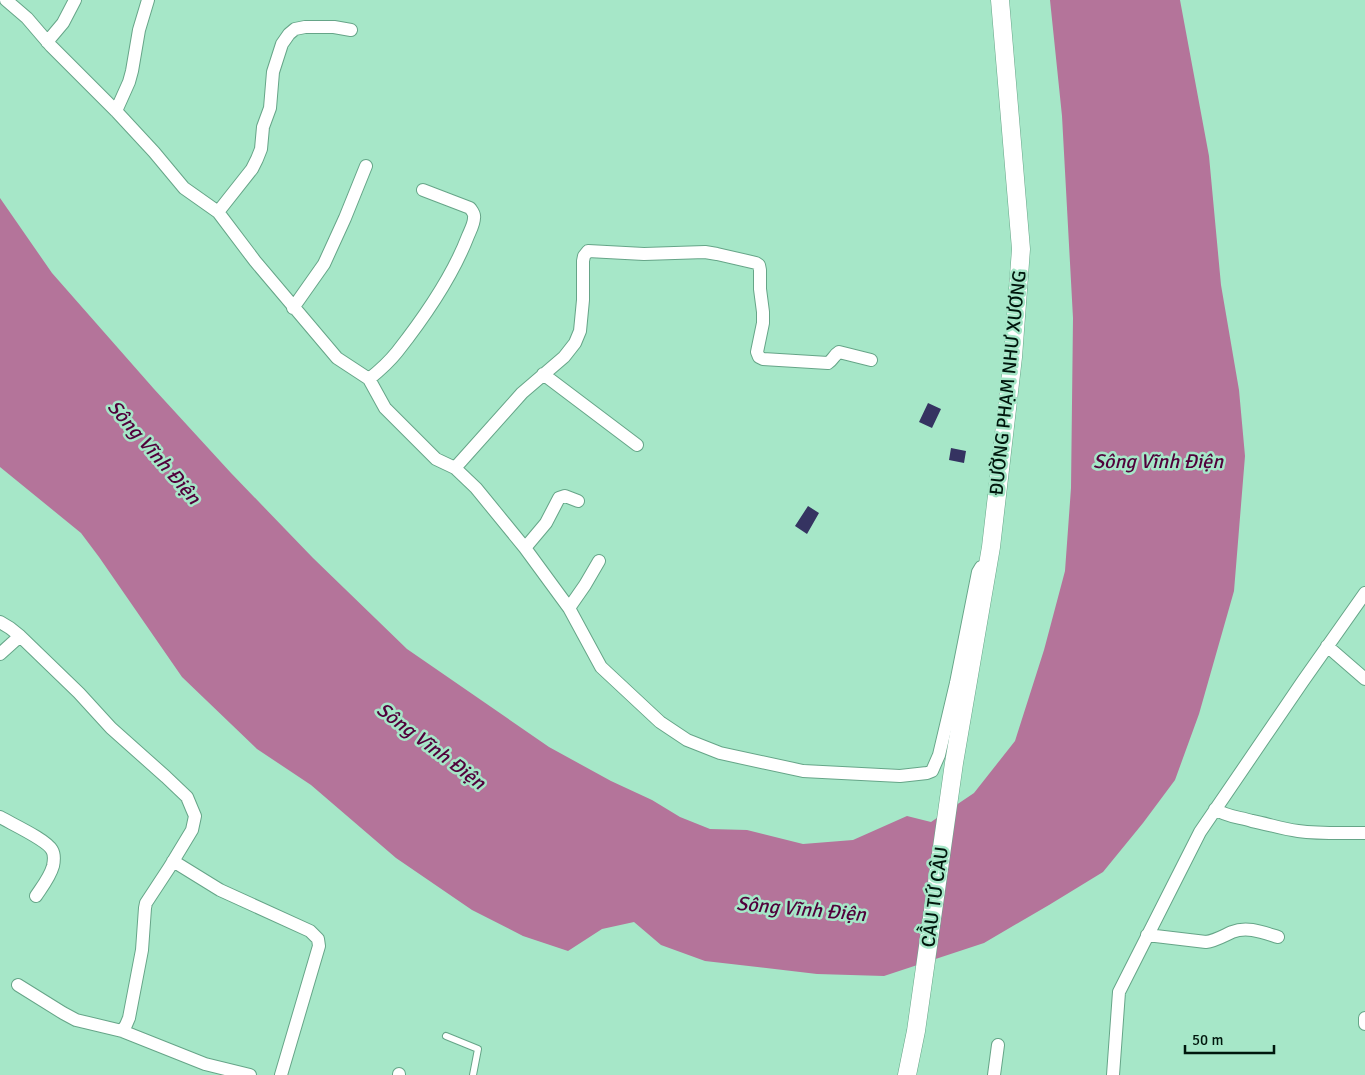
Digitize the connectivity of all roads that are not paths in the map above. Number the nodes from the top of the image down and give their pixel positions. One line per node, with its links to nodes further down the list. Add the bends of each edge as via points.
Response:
1 (6, 0): 6 (street)
2 (75, 0): 6 (street, via 64,23)
3 (148, 0): 7 (street, via 129,82)
4 (1000, 0): 18 (main road, ĐƯỜNG PHẠM NHƯ XƯƠNG, via 1021,249 1013,357)
5 (351, 30): 10 (street, via 305,27 289,34 282,44 273,72 261,149 252,169)
6 (47, 42): 7 (street)
7 (116, 111): 10 (street, via 184,188)
8 (366, 166): 11 (street, via 324,264)
9 (423, 190): 14 (street, via 470,208 474,219 465,244 440,291 395,354)
10 (218, 212): 11 (street)
11 (293, 308): 14 (street, via 337,358)
12 (872, 360): 13 (street, via 839,352 828,363 759,357 763,312 760,270 756,263 705,252 644,254 593,250 586,253 583,261 580,332 564,357)
13 (543, 374): 15 (street); 16 (street, via 522,393)
14 (369, 379): 16 (street, via 385,408 436,458)
15 (637, 445)
16 (456, 468): 19 (street)
17 (578, 501): 19 (street, via 565,496 559,498 546,523)
18 (991, 547): 22 (street, via 978,572 939,755 928,773 900,776 803,771 720,753 687,740 660,722 601,667); 28 (main road, ĐƯỜNG PHẠM NHƯ XƯƠNG)
19 (525, 548): 22 (street)
20 (599, 561): 22 (street)
21 (1365, 593): 25 (street)
22 (569, 608)
23 (0, 622): 24 (street)
24 (20, 636): 26 (street); 32 (street, via 108,725 187,797 195,816 194,822)
25 (1327, 646): 27 (street); 29 (street)
26 (0, 654)
27 (1365, 679)
28 (954, 763): 45 (main road, CẦU TỨ CÂU)
29 (1215, 809): 31 (street, via 1229,816 1300,832); 34 (street)
30 (0, 818): 33 (street, via 46,843 52,850 54,864)
31 (1365, 833)
32 (173, 862): 39 (street, via 144,908 138,973 129,1018); 43 (street, via 220,890 310,931 318,939 319,946)
33 (36, 896)
34 (1147, 935): 35 (street, via 1206,942 1247,929); 47 (street, via 1119,992)
35 (1278, 937)
36 (18, 985): 39 (street, via 76,1020)
37 (1365, 1018): 38 (street)
38 (1365, 1024)
39 (122, 1031): 42 (street, via 205,1064)
40 (446, 1036): 44 (lane, via 478,1049)
41 (998, 1044): 46 (street)
42 (250, 1075)
43 (281, 1075)
44 (473, 1075)
45 (907, 1075)
46 (994, 1075)
47 (1113, 1075)

